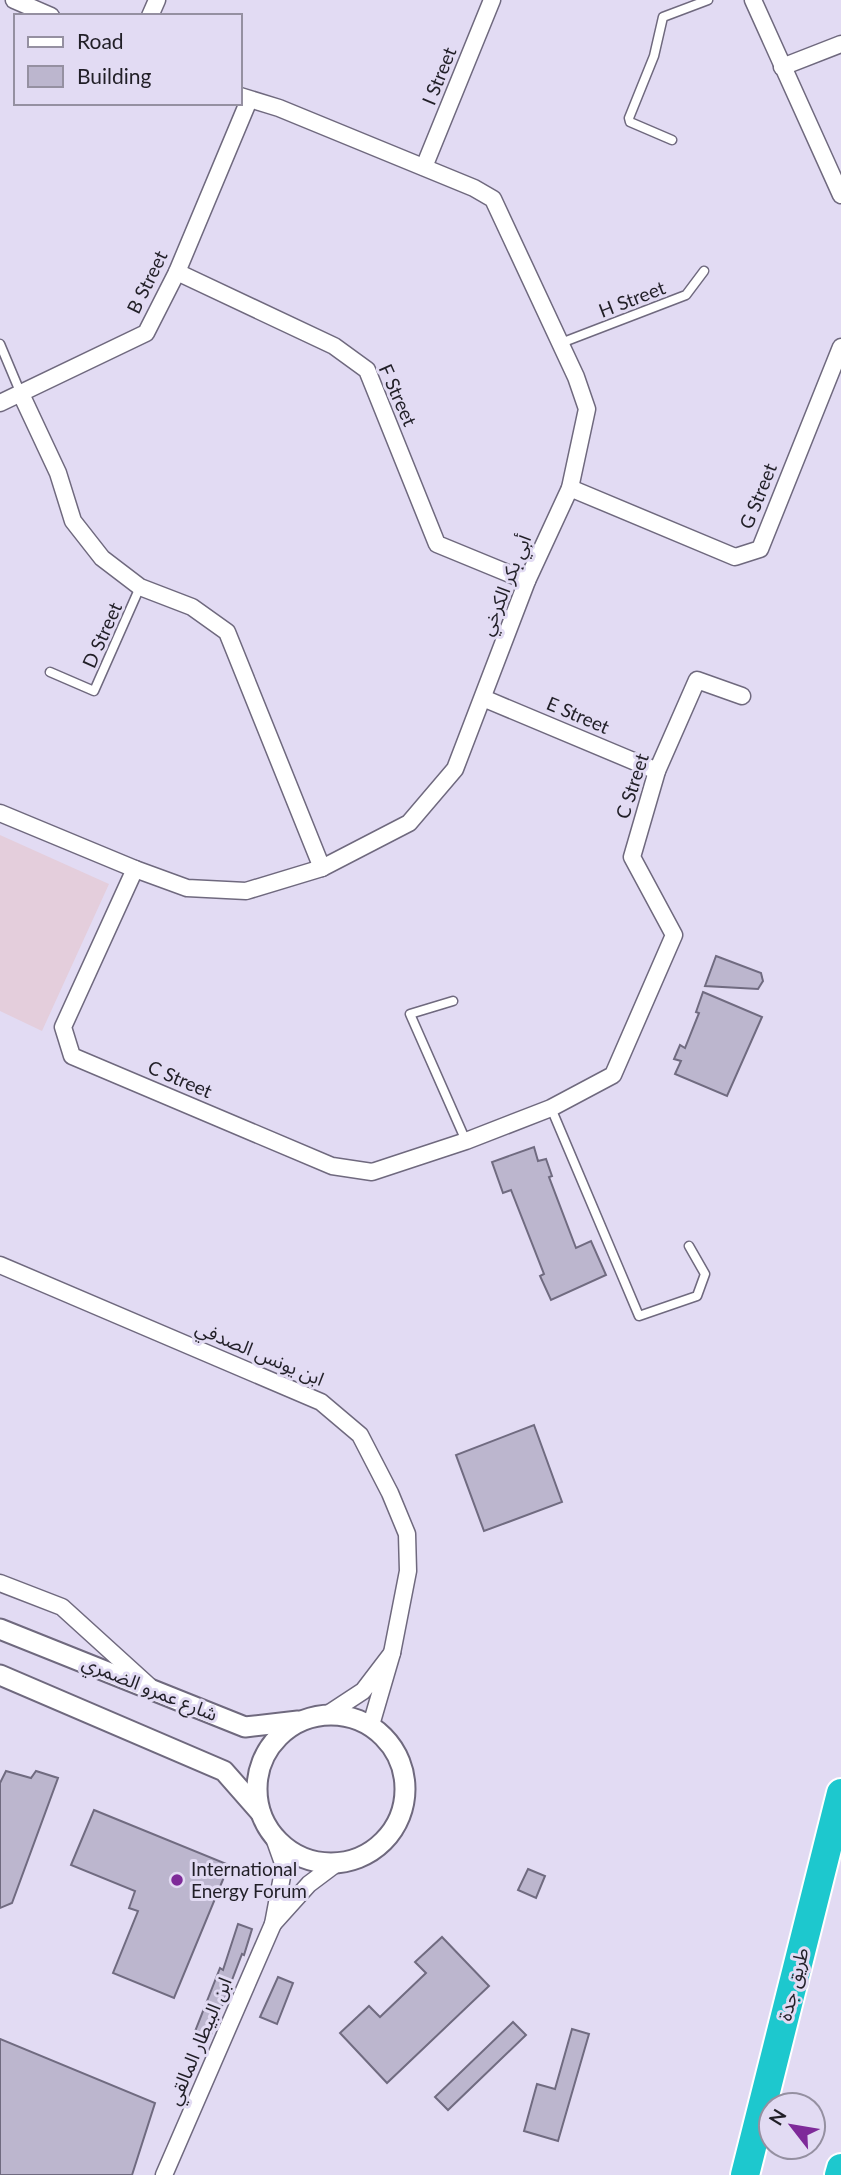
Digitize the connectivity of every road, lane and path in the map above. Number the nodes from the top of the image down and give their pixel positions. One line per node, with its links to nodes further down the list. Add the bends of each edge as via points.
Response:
1 (14, 0): 5 (street)
2 (492, 0): 11 (street, I Street)
3 (708, 0): 10 (lane, via 663,17 654,56 628,118)
4 (753, 0): 7 (street)
5 (46, 14)
6 (841, 44): 7 (street)
7 (782, 67): 12 (street)
8 (244, 98): 11 (street, أبي بكر الكرخي)
9 (241, 105): 14 (street, B Street)
10 (673, 140)
11 (424, 167): 15 (street, أبي بكر الكرخي, via 493,199)
12 (841, 195)
13 (704, 271): 15 (lane, H Street, via 686,295)
14 (177, 272): 18 (street, B Street, via 146,333); 21 (street, F Street, via 334,346 367,370 437,544)
15 (561, 343): 20 (street, أبي بكر الكرخي, via 587,409)
16 (0, 344): 18 (lane)
17 (841, 347): 20 (street, G Street, via 760,549 735,557)
18 (21, 394): 19 (street, B Street); 22 (street, via 58,473 73,520 102,558)
19 (0, 403)
20 (570, 488): 21 (street, أبي بكر الكرخي)
21 (527, 581): 25 (street, أبي بكر الكرخي)
22 (141, 587): 23 (lane, D Street, via 94,691); 28 (street, via 192,607 227,632)
23 (50, 672)
24 (742, 696): 26 (street, C Street, via 697,680)
25 (483, 698): 26 (street, E Street); 28 (street, أبي بكر الكرخي, via 456,769 409,822)
26 (657, 771): 31 (street, C Street, via 632,857 674,935 613,1075)
27 (0, 813): 29 (street, أبي بكر الكرخي)
28 (322, 868): 29 (street, أبي بكر الكرخي, via 246,891 187,888)
29 (135, 869): 32 (street, C Street, via 62,1027 72,1056 332,1166 372,1172)
30 (453, 1001): 32 (lane, via 410,1014)
31 (551, 1108): 32 (street, C Street); 33 (lane, via 639,1316 697,1296 705,1274)
32 (466, 1141)
33 (689, 1246)
34 (0, 1265): 37 (street, ابن يونس الصدفي, via 321,1402 360,1435 407,1534 408,1571)
35 (0, 1583): 39 (street, via 62,1607)
36 (0, 1629): 39 (street, شارع عمرو الضمري)
37 (392, 1653): 40 (street, via 363,1690); 42 (street, ابن يونس الصدفي)
38 (0, 1675): 44 (street, via 224,1771)
39 (151, 1688): 41 (street, شارع عمرو الضمري, via 245,1727)
40 (328, 1714): 41 (street); 42 (street)
41 (303, 1720): 44 (street, via 284,1731 269,1748 260,1768)
42 (370, 1725): 46 (street, via 400,1760 404,1806 395,1828 380,1845)
43 (841, 1793): 50 (highway, طريق جدة)
44 (260, 1812): 45 (street)
45 (273, 1835): 46 (street, via 291,1851 313,1861); 47 (street, via 284,1866)
46 (337, 1863): 47 (street, via 309,1884)
47 (273, 1924): 49 (street, ابن البيطار المالقي)
48 (841, 2168): 51 (highway)
49 (164, 2175)
50 (745, 2175)
51 (839, 2175)

